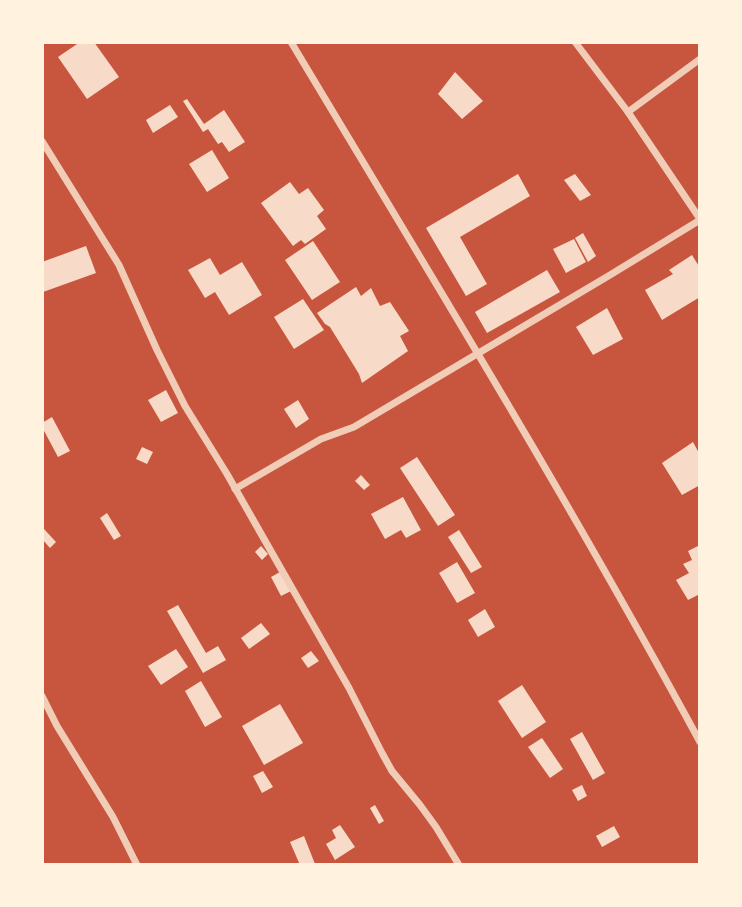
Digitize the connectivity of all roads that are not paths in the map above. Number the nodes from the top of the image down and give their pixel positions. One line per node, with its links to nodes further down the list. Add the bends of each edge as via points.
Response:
1 (291, 42): 7 (street)
2 (575, 42): 4 (street)
3 (700, 59): 4 (street)
4 (628, 112): 6 (street)
5 (42, 141): 8 (street, via 119,265 185,406)
6 (700, 219): 7 (street)
7 (477, 353): 8 (street, via 354,427 321,439); 10 (street)
8 (235, 489): 12 (street, via 392,771)
9 (42, 696): 11 (street)
10 (700, 742)
11 (137, 865)
12 (459, 865)

